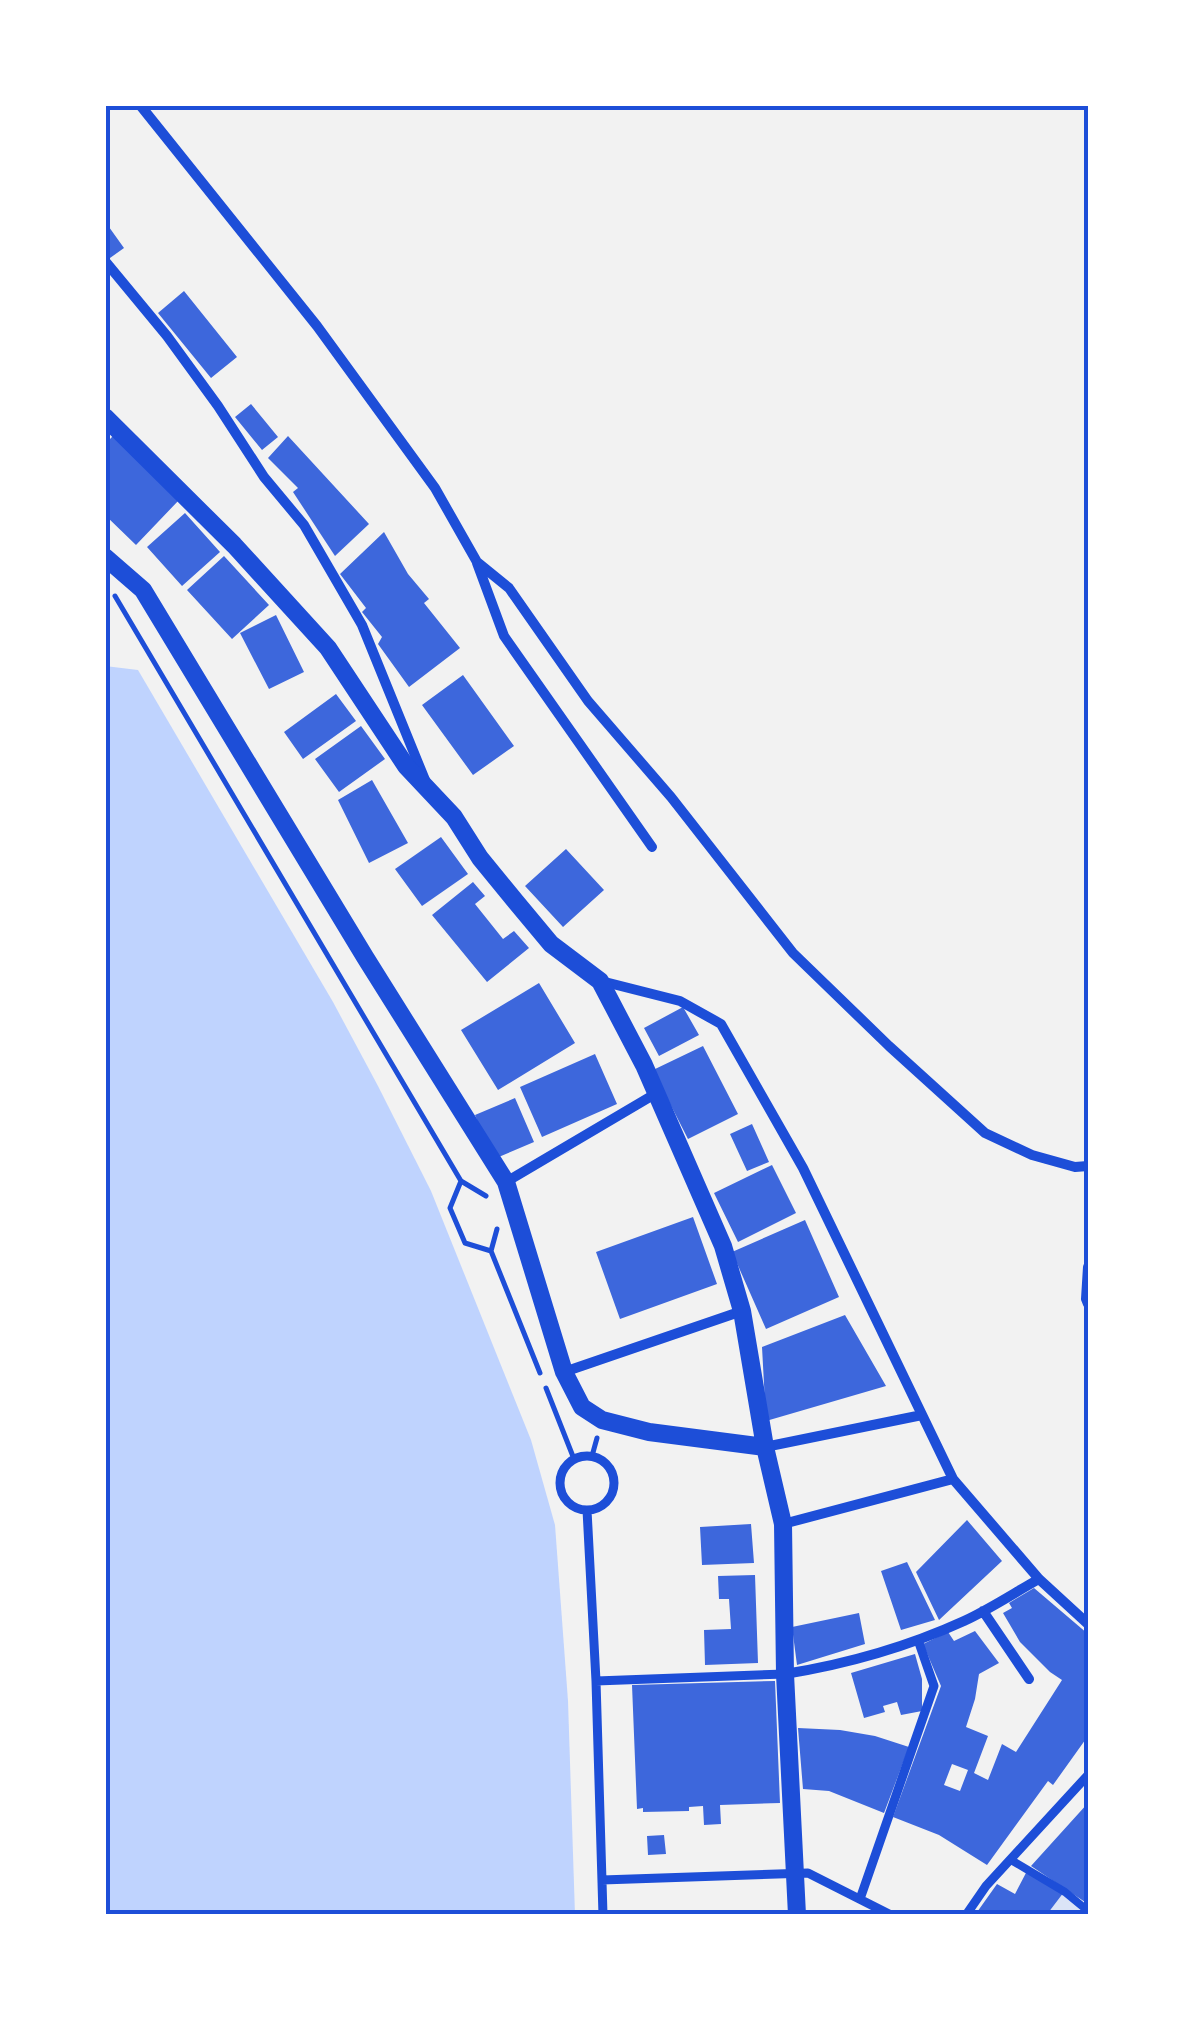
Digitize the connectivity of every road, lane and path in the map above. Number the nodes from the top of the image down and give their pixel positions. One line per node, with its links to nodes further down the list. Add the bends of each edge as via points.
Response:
1 (140, 105): 5 (street, via 328,341 436,488)
2 (105, 261): 7 (street, via 304,525 362,625)
3 (105, 417): 7 (street, via 328,648 406,766)
4 (105, 557): 13 (street, via 143,590)
5 (477, 562): 8 (street, via 504,636); 11 (street, via 509,588 588,701 792,952 985,1132 1032,1155)
6 (105, 585): 12 (path)
7 (428, 788): 9 (street, via 551,944)
8 (652, 846)
9 (600, 980): 10 (street); 21 (street, via 680,1001 721,1024 803,1168)
10 (655, 1094): 13 (street); 19 (street, via 723,1246)
11 (1088, 1166)
12 (461, 1181): 14 (path, via 485,1194); 16 (path, via 450,1208 465,1243)
13 (506, 1182): 20 (street)
14 (492, 1208)
15 (499, 1223): 16 (path)
16 (491, 1251): 23 (path)
17 (1088, 1267): 18 (street)
18 (1088, 1304)
19 (742, 1311): 20 (street); 22 (street)
20 (564, 1372): 22 (street, via 582,1407 602,1420)
21 (922, 1415): 22 (street); 24 (street)
22 (765, 1448): 26 (street)
23 (574, 1459): 25 (street, via 562,1473 561,1492 572,1506); 25 (street, via 600,1459 612,1471 612,1496)
24 (953, 1479): 26 (street); 27 (street)
25 (587, 1510): 33 (street)
26 (783, 1524): 31 (street)
27 (1038, 1579): 28 (street); 29 (street)
28 (983, 1611): 30 (street); 32 (street)
29 (1088, 1624)
30 (918, 1640): 31 (street); 38 (street, via 934,1686)
31 (785, 1674): 33 (street); 36 (street)
32 (1030, 1678)
33 (596, 1680): 37 (street)
34 (1088, 1775): 35 (street)
35 (1010, 1860): 39 (lane); 43 (street)
36 (796, 1874): 37 (street); 38 (street); 41 (street)
37 (602, 1880): 40 (street)
38 (860, 1900): 42 (street)
39 (1088, 1911)
40 (603, 1915)
41 (797, 1915)
42 (891, 1915)
43 (966, 1915)

